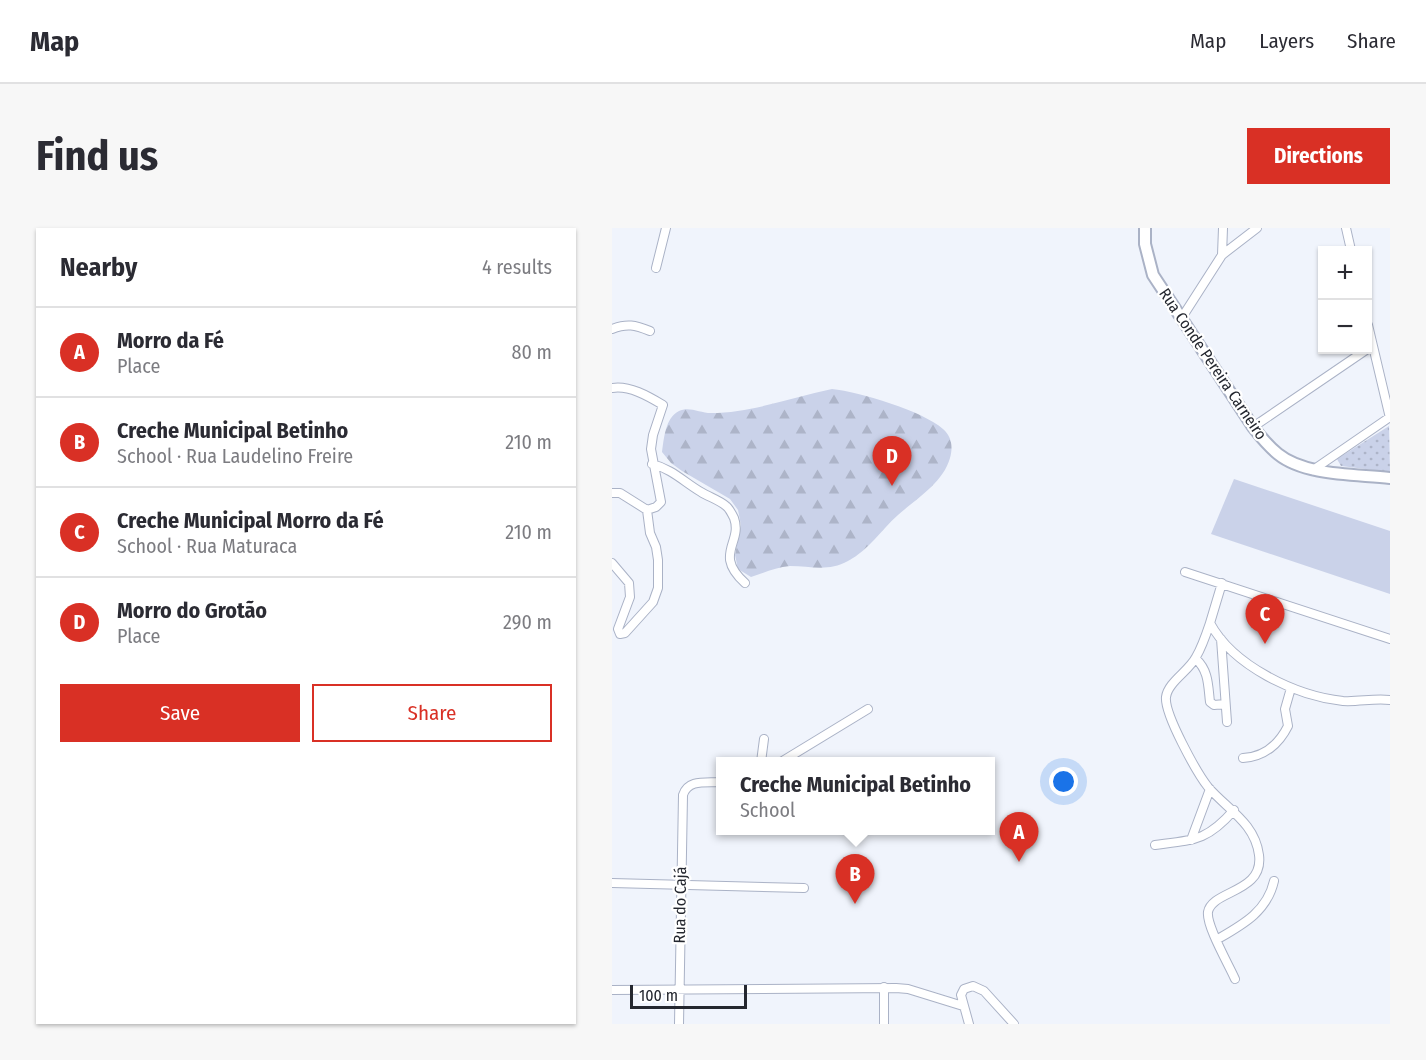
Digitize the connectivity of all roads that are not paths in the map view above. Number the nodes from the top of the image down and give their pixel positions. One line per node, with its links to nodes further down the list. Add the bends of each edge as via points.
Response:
1 (666, 228): 8 (street)
2 (1145, 228): 9 (street, Rua Conde Pereira Carneiro, via 1144,244 1154,275)
3 (1223, 228): 7 (street)
4 (1257, 228): 7 (street)
5 (1346, 228): 6 (street)
6 (1350, 246)
7 (1222, 255): 9 (street)
8 (656, 268)
9 (1181, 320): 16 (street, Rua Conde Pereira Carneiro)
10 (612, 329): 11 (street, via 632,324)
11 (650, 331)
12 (1360, 354): 16 (street)
13 (1371, 354): 15 (street)
14 (612, 388): 17 (street, via 635,391 663,405 653,435)
15 (1390, 418): 18 (street)
16 (1253, 427): 18 (street, Rua Conde Pereira Carneiro, via 1278,454)
17 (652, 464): 21 (street, via 661,501); 24 (street, via 667,468 727,507 734,519 735,533 730,560 734,573)
18 (1313, 470): 19 (street, Rua Conde Pereira Carneiro)
19 (1390, 478)
20 (612, 493): 21 (street, via 620,493)
21 (647, 510): 22 (street, via 658,560 658,588 645,613 620,634 618,629 630,597 629,583)
22 (612, 563)
23 (1185, 572): 25 (street)
24 (745, 583)
25 (1222, 583): 26 (street); 28 (street)
26 (1210, 624): 27 (street); 29 (street)
27 (1221, 639): 30 (street, via 1260,672); 32 (street)
28 (1390, 639)
29 (1196, 659): 32 (street, via 1207,675 1210,702); 40 (street, via 1168,691 1166,702 1172,721)
30 (1291, 688): 31 (street, via 1345,701); 38 (street, via 1285,709 1288,726 1282,735 1262,754)
31 (1390, 700)
32 (1226, 705): 34 (street)
33 (868, 709): 37 (street)
34 (1227, 722)
35 (764, 739): 36 (street)
36 (762, 757)
37 (789, 757)
38 (1243, 758)
39 (716, 782): 46 (street, Rua do Cajá, via 692,783 683,795)
40 (1210, 789): 41 (street); 42 (street)
41 (1234, 810): 42 (street, via 1212,833); 48 (street, via 1255,839 1258,867 1244,886 1208,910)
42 (1191, 840): 43 (street)
43 (1155, 845)
44 (1275, 881): 48 (street, via 1264,907)
45 (612, 883): 46 (street)
46 (680, 884): 47 (street); 51 (street, Rua do Cajá)
47 (804, 888)
48 (1216, 940): 49 (street)
49 (1236, 979)
50 (884, 987): 51 (street); 53 (street, via 908,989); 55 (street)
51 (678, 989): 52 (street); 54 (street, Rua do Cajá)
52 (612, 990)
53 (963, 1006): 56 (street); 57 (street, via 964,989 979,987)
54 (679, 1024)
55 (884, 1024)
56 (969, 1024)
57 (1014, 1024)

